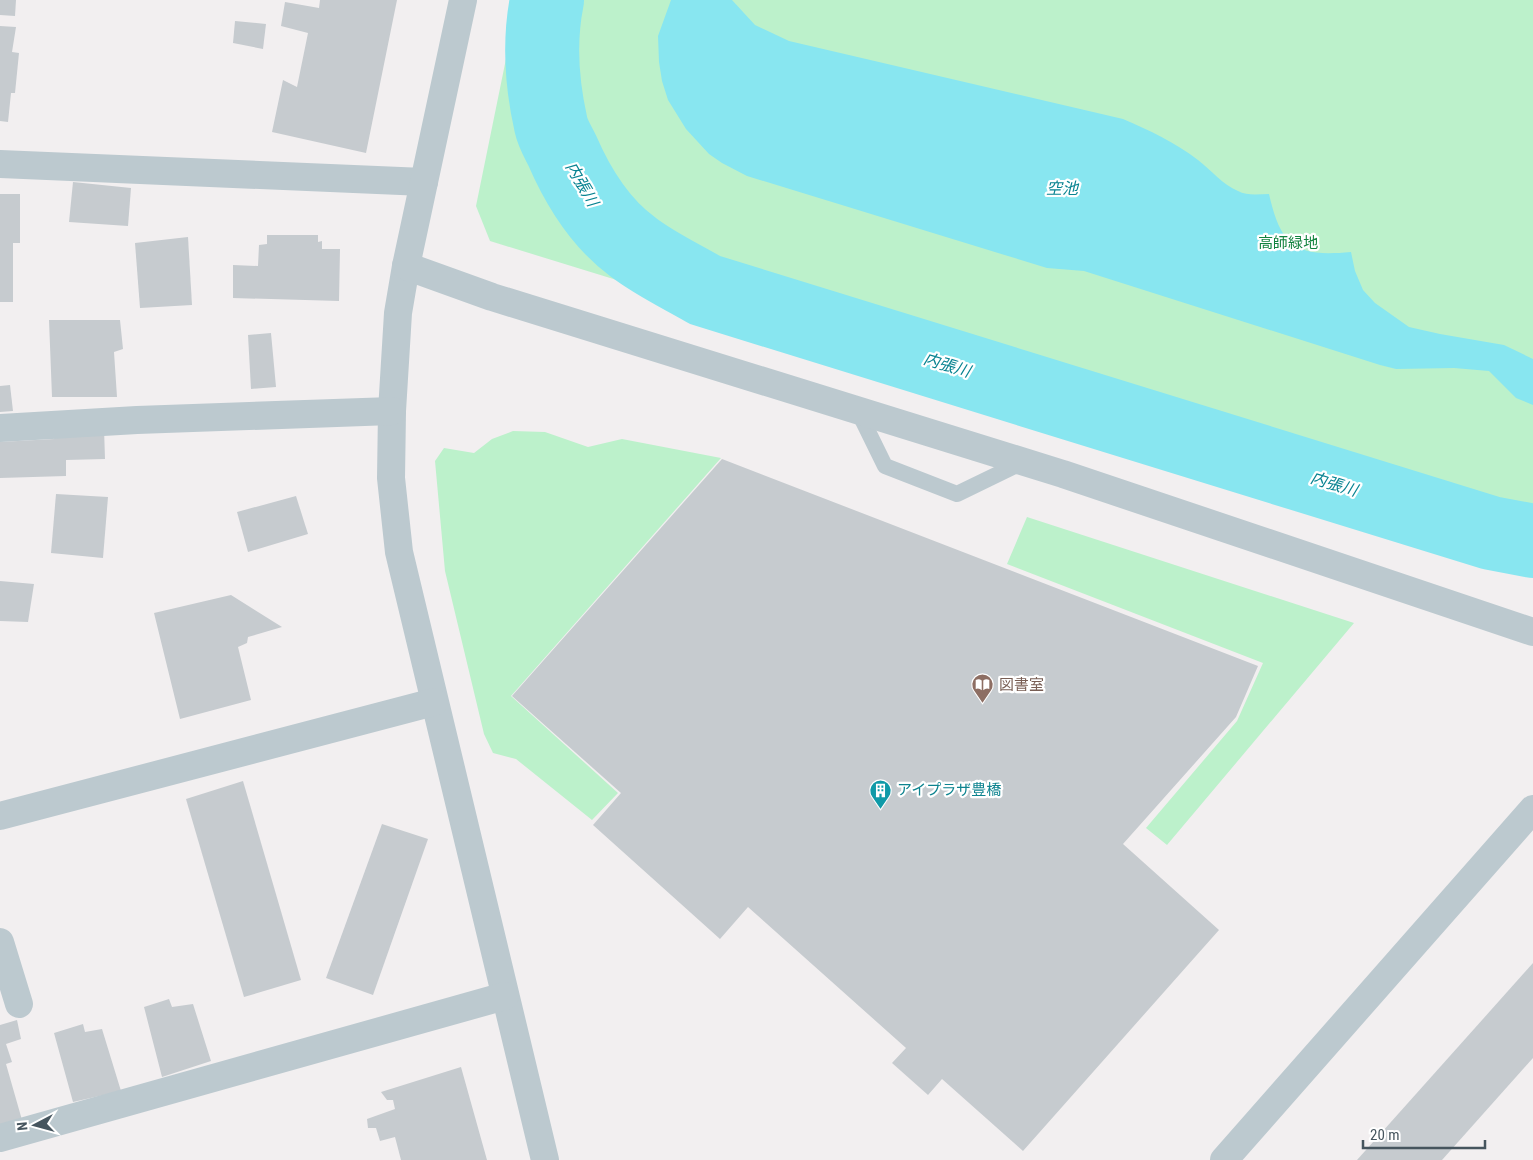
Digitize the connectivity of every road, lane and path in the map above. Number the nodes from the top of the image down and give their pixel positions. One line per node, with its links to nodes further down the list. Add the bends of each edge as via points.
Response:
1 (463, 0): 3 (street)
2 (0, 164): 3 (street)
3 (424, 182): 4 (street)
4 (406, 266): 5 (street, via 398,313); 6 (street, via 492,297)
5 (392, 411): 7 (street); 10 (street, via 391,478 399,552)
6 (858, 411): 8 (street); 8 (lane, via 885,466 957,494)
7 (0, 428)
8 (1023, 462): 9 (street)
9 (1533, 632)
10 (434, 702): 12 (street); 14 (street)
11 (1533, 809): 18 (street)
12 (0, 816)
13 (0, 942): 15 (street)
14 (505, 996): 16 (street); 17 (street)
15 (19, 1004)
16 (0, 1138)
17 (545, 1160)
18 (1224, 1160)

